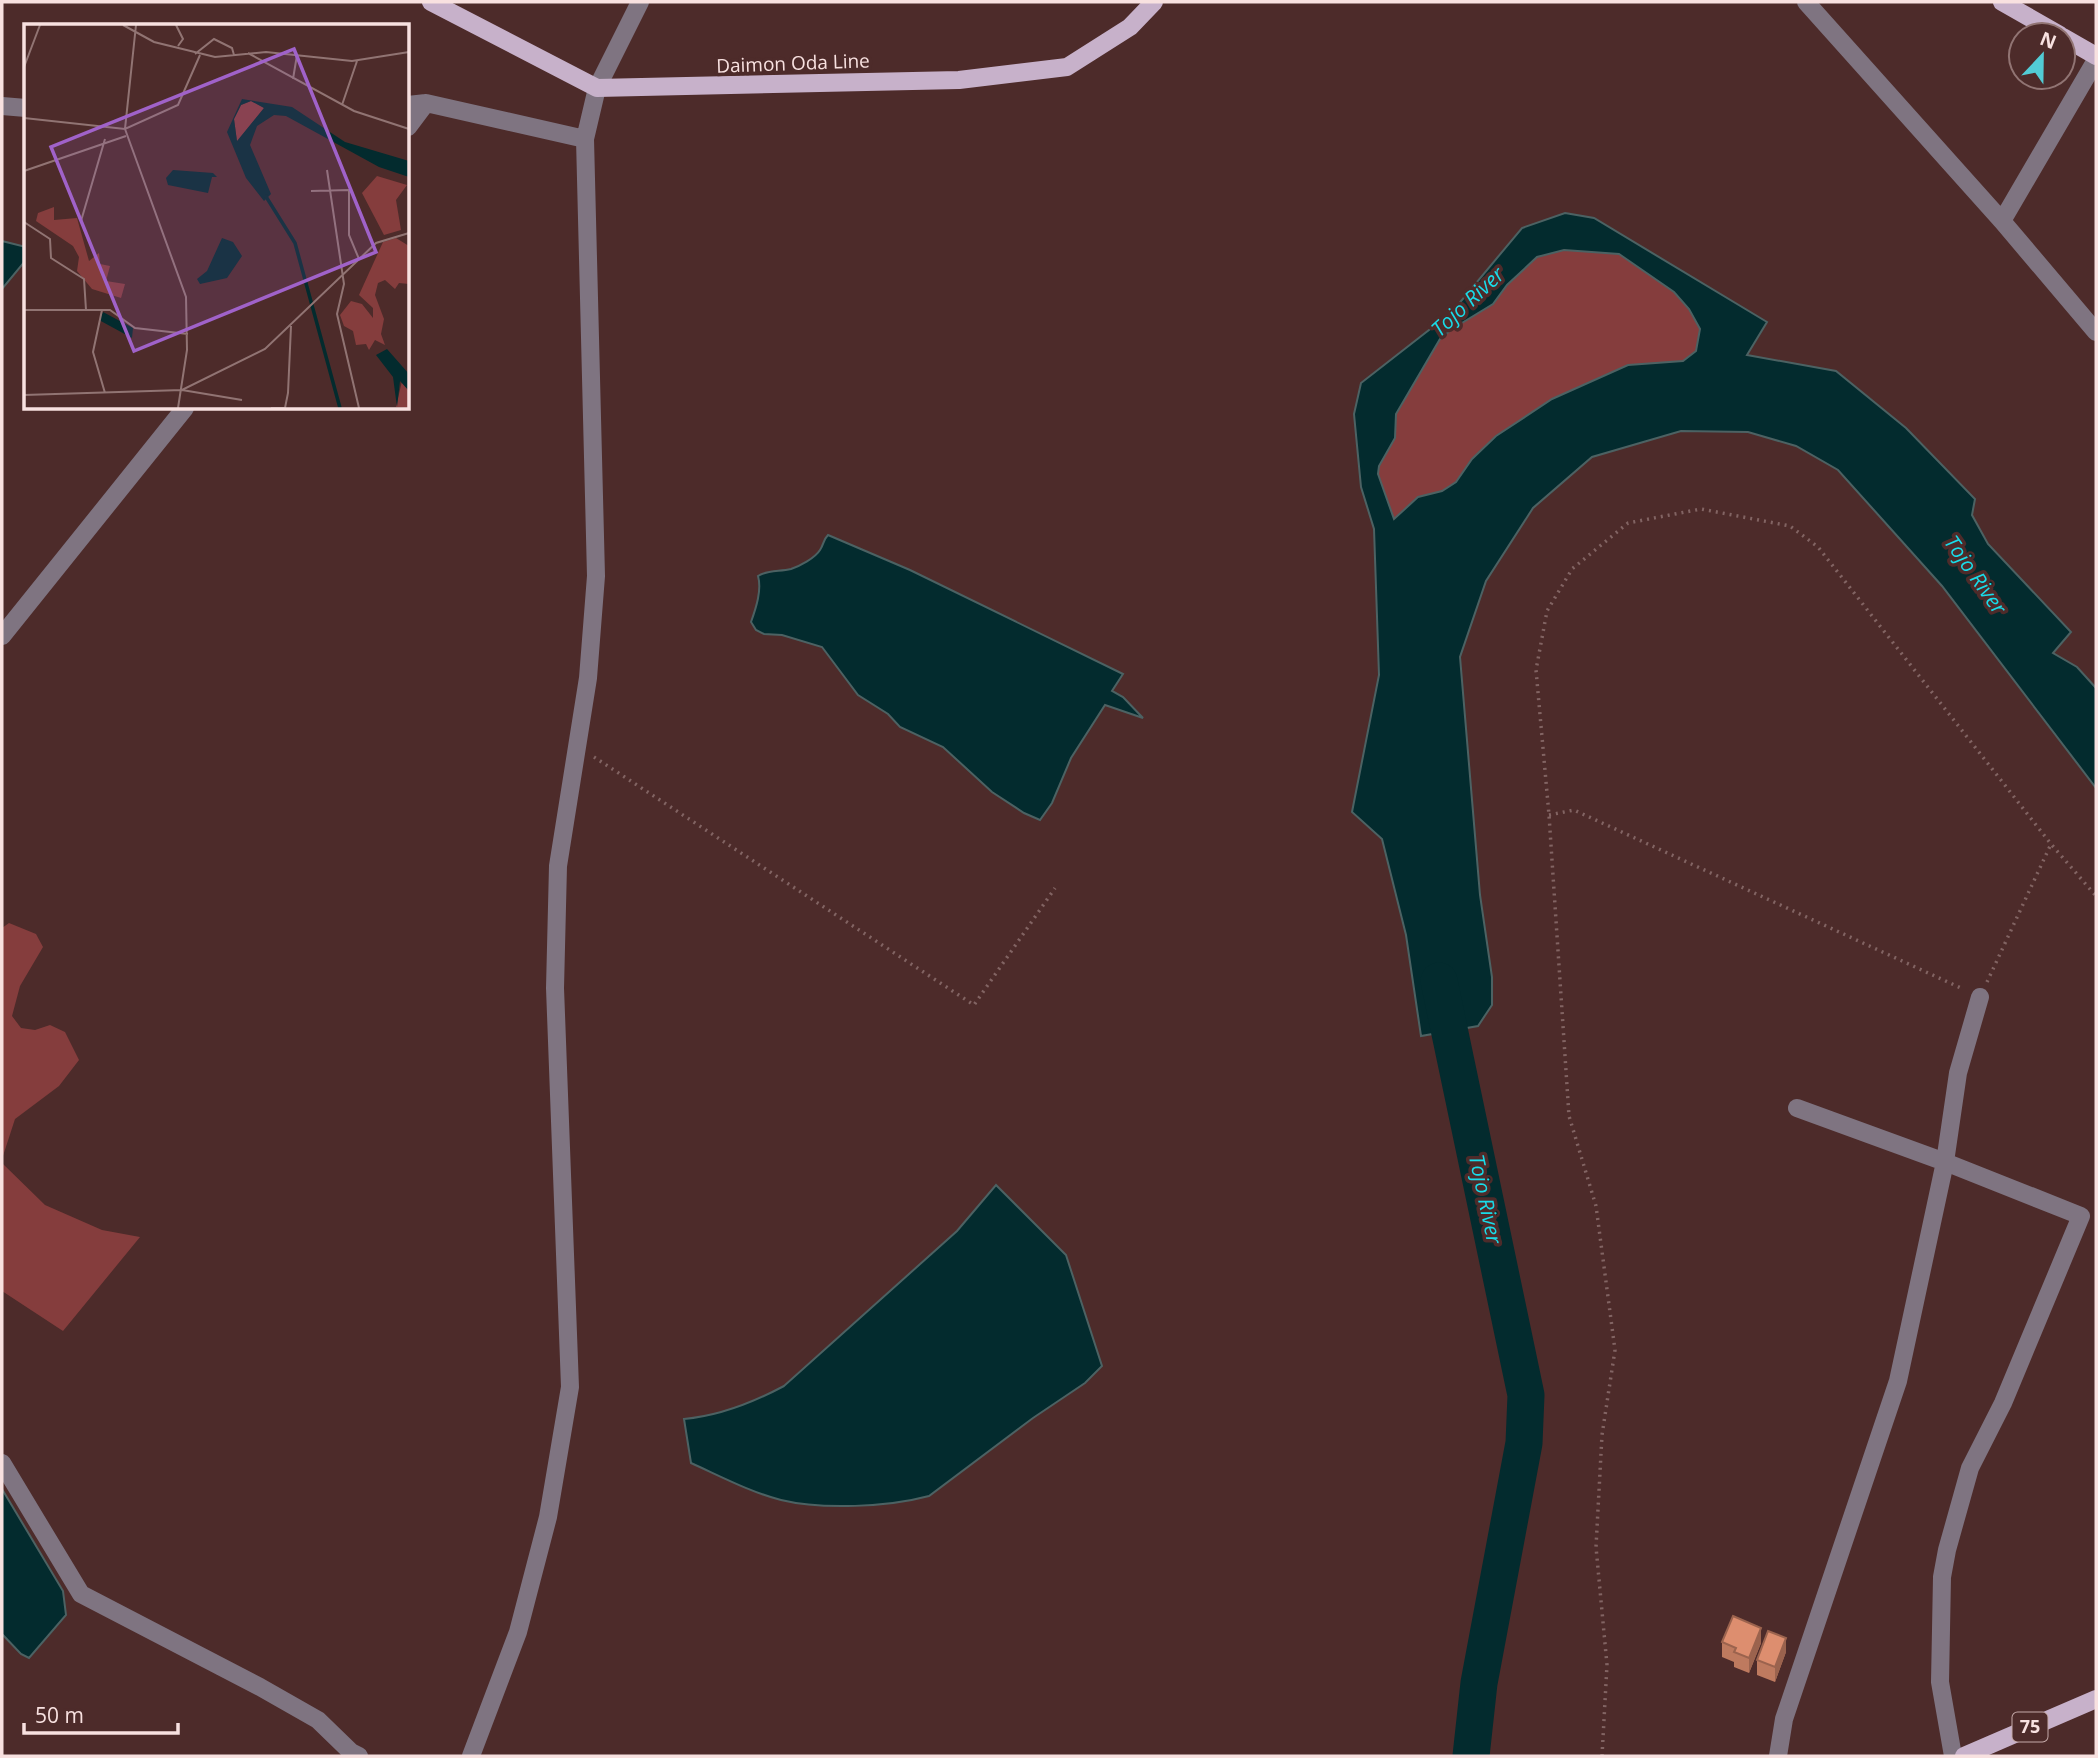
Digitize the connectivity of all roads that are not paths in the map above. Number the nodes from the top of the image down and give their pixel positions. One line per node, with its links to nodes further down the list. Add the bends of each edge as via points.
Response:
1 (431, 2): 9 (main road, Daimon Oda Line)
2 (640, 2): 9 (street)
3 (1154, 2): 9 (main road, Daimon Oda Line, via 1130,27 1068,67 959,80)
4 (1806, 2): 15 (street)
5 (2002, 2): 6 (main road)
6 (2036, 21)
7 (2077, 46): 8 (main road)
8 (2096, 58): 15 (street)
9 (597, 88): 14 (street)
10 (417, 104): 13 (street); 14 (street)
11 (2, 106): 12 (street)
12 (24, 108)
13 (410, 122)
14 (585, 139): 25 (street, via 596,576 588,678 558,866 555,988 570,1387 548,1517 518,1632)
15 (2002, 221): 16 (street)
16 (2096, 332)
17 (183, 410): 18 (street)
18 (2, 636)
19 (1980, 997): 21 (street, via 1958,1073)
20 (1797, 1108): 21 (street)
21 (1945, 1162): 26 (street, via 1898,1381 1784,1719); 27 (street, via 2081,1216 2003,1403 1970,1468 1947,1550 1942,1577 1940,1682)
22 (2, 1463): 24 (street, via 81,1594 318,1720)
23 (2096, 1699): 28 (main road, 75)
24 (359, 1756)
25 (471, 1756)
26 (1778, 1756)
27 (1953, 1756)
28 (1964, 1756)

